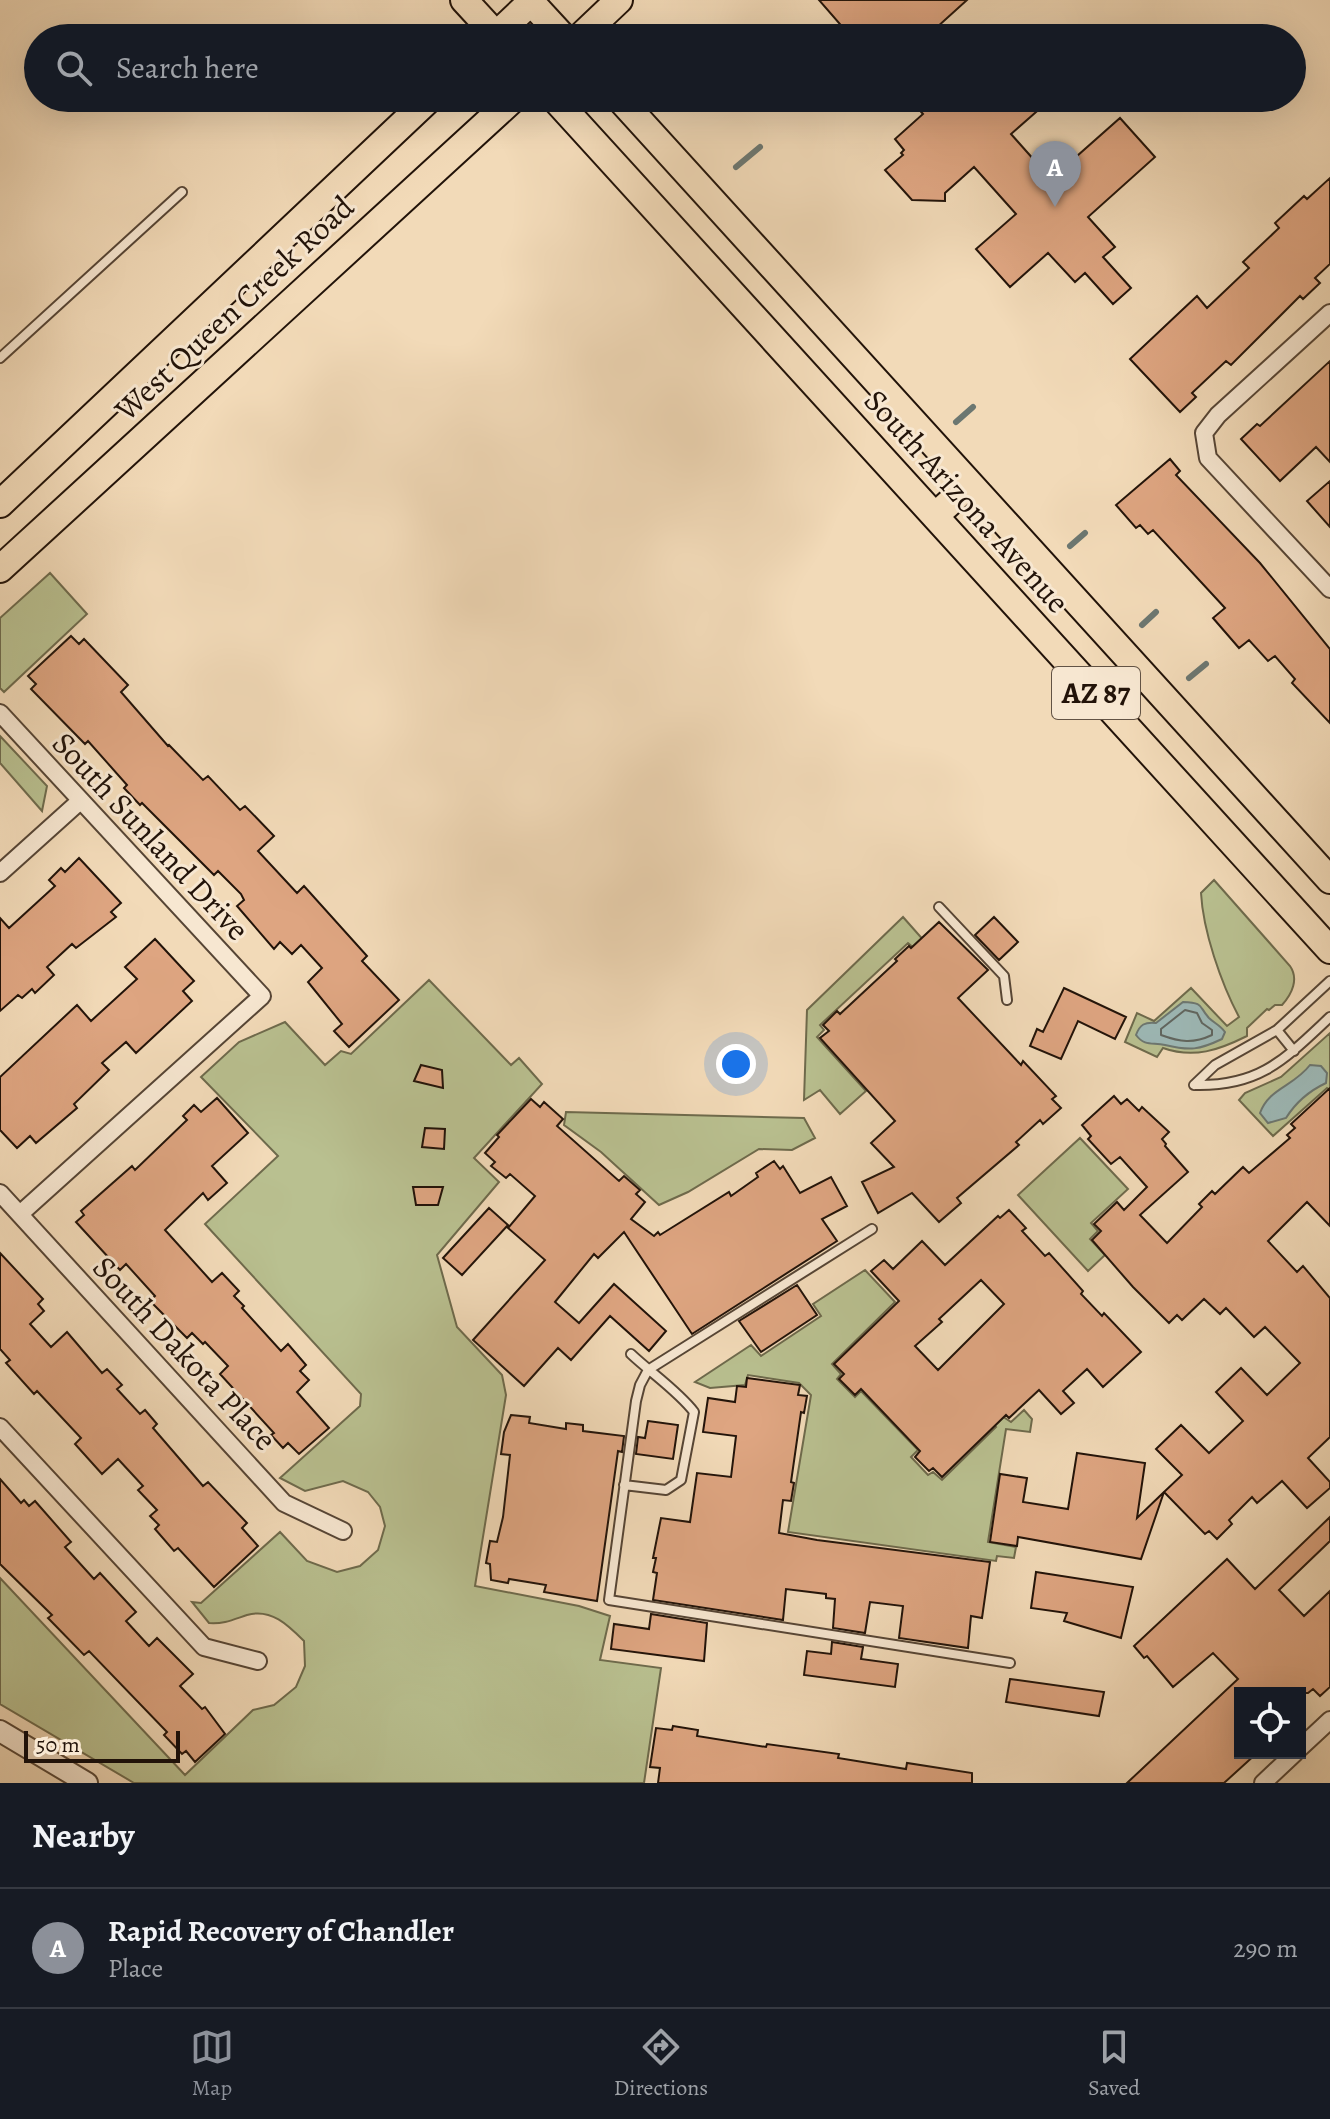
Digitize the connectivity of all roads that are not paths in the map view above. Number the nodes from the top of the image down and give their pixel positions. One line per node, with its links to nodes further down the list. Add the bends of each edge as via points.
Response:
1 (464, 0): 4 (main road)
2 (619, 0): 7 (main road)
3 (531, 1): 5 (main road); 6 (main road)
4 (485, 24)
5 (509, 24)
6 (552, 24)
7 (594, 24)
8 (415, 112): 16 (main road, West Queen Creek Road)
9 (499, 112): 18 (main road, West Queen Creek Road)
10 (567, 112): 17 (main road, South Arizona Avenue / AZ 87)
11 (632, 112): 15 (main road, South Arizona Avenue / AZ 87)
12 (182, 192): 14 (lane)
13 (1330, 313): 19 (street, via 1204,433 1208,458)
14 (0, 358)
15 (970, 484): 17 (main road); 23 (main road, South Arizona Avenue / AZ 87)
16 (0, 504)
17 (935, 516): 25 (main road, South Arizona Avenue / AZ 87)
18 (0, 569)
19 (1330, 589)
20 (0, 713): 21 (street, South Sunland Drive)
21 (80, 801): 22 (street); 32 (street, South Sunland Drive, via 262,996)
22 (0, 873)
23 (1330, 880)
24 (939, 907): 27 (lane, via 1004,976)
25 (1330, 950)
26 (1330, 981): 29 (lane)
27 (1007, 1000)
28 (1330, 1017): 30 (lane)
29 (1277, 1030): 30 (lane); 30 (lane, via 1215,1065 1194,1085 1223,1086 1248,1079)
30 (1294, 1051)
31 (0, 1193): 32 (street, South Dakota Place)
32 (20, 1214): 38 (street, South Dakota Place, via 284,1503)
33 (872, 1229): 35 (lane)
34 (631, 1354): 35 (lane)
35 (648, 1370): 37 (lane, via 636,1401); 37 (lane, via 694,1412 681,1480 666,1490)
36 (0, 1427): 39 (street, via 204,1647)
37 (624, 1485): 40 (lane, via 609,1600)
38 (343, 1531)
39 (258, 1661)
40 (1010, 1663)
41 (1330, 1720): 43 (street)
42 (0, 1731): 45 (street)
43 (1306, 1742)
44 (1289, 1759): 46 (street)
45 (87, 1783)
46 (1263, 1783)

